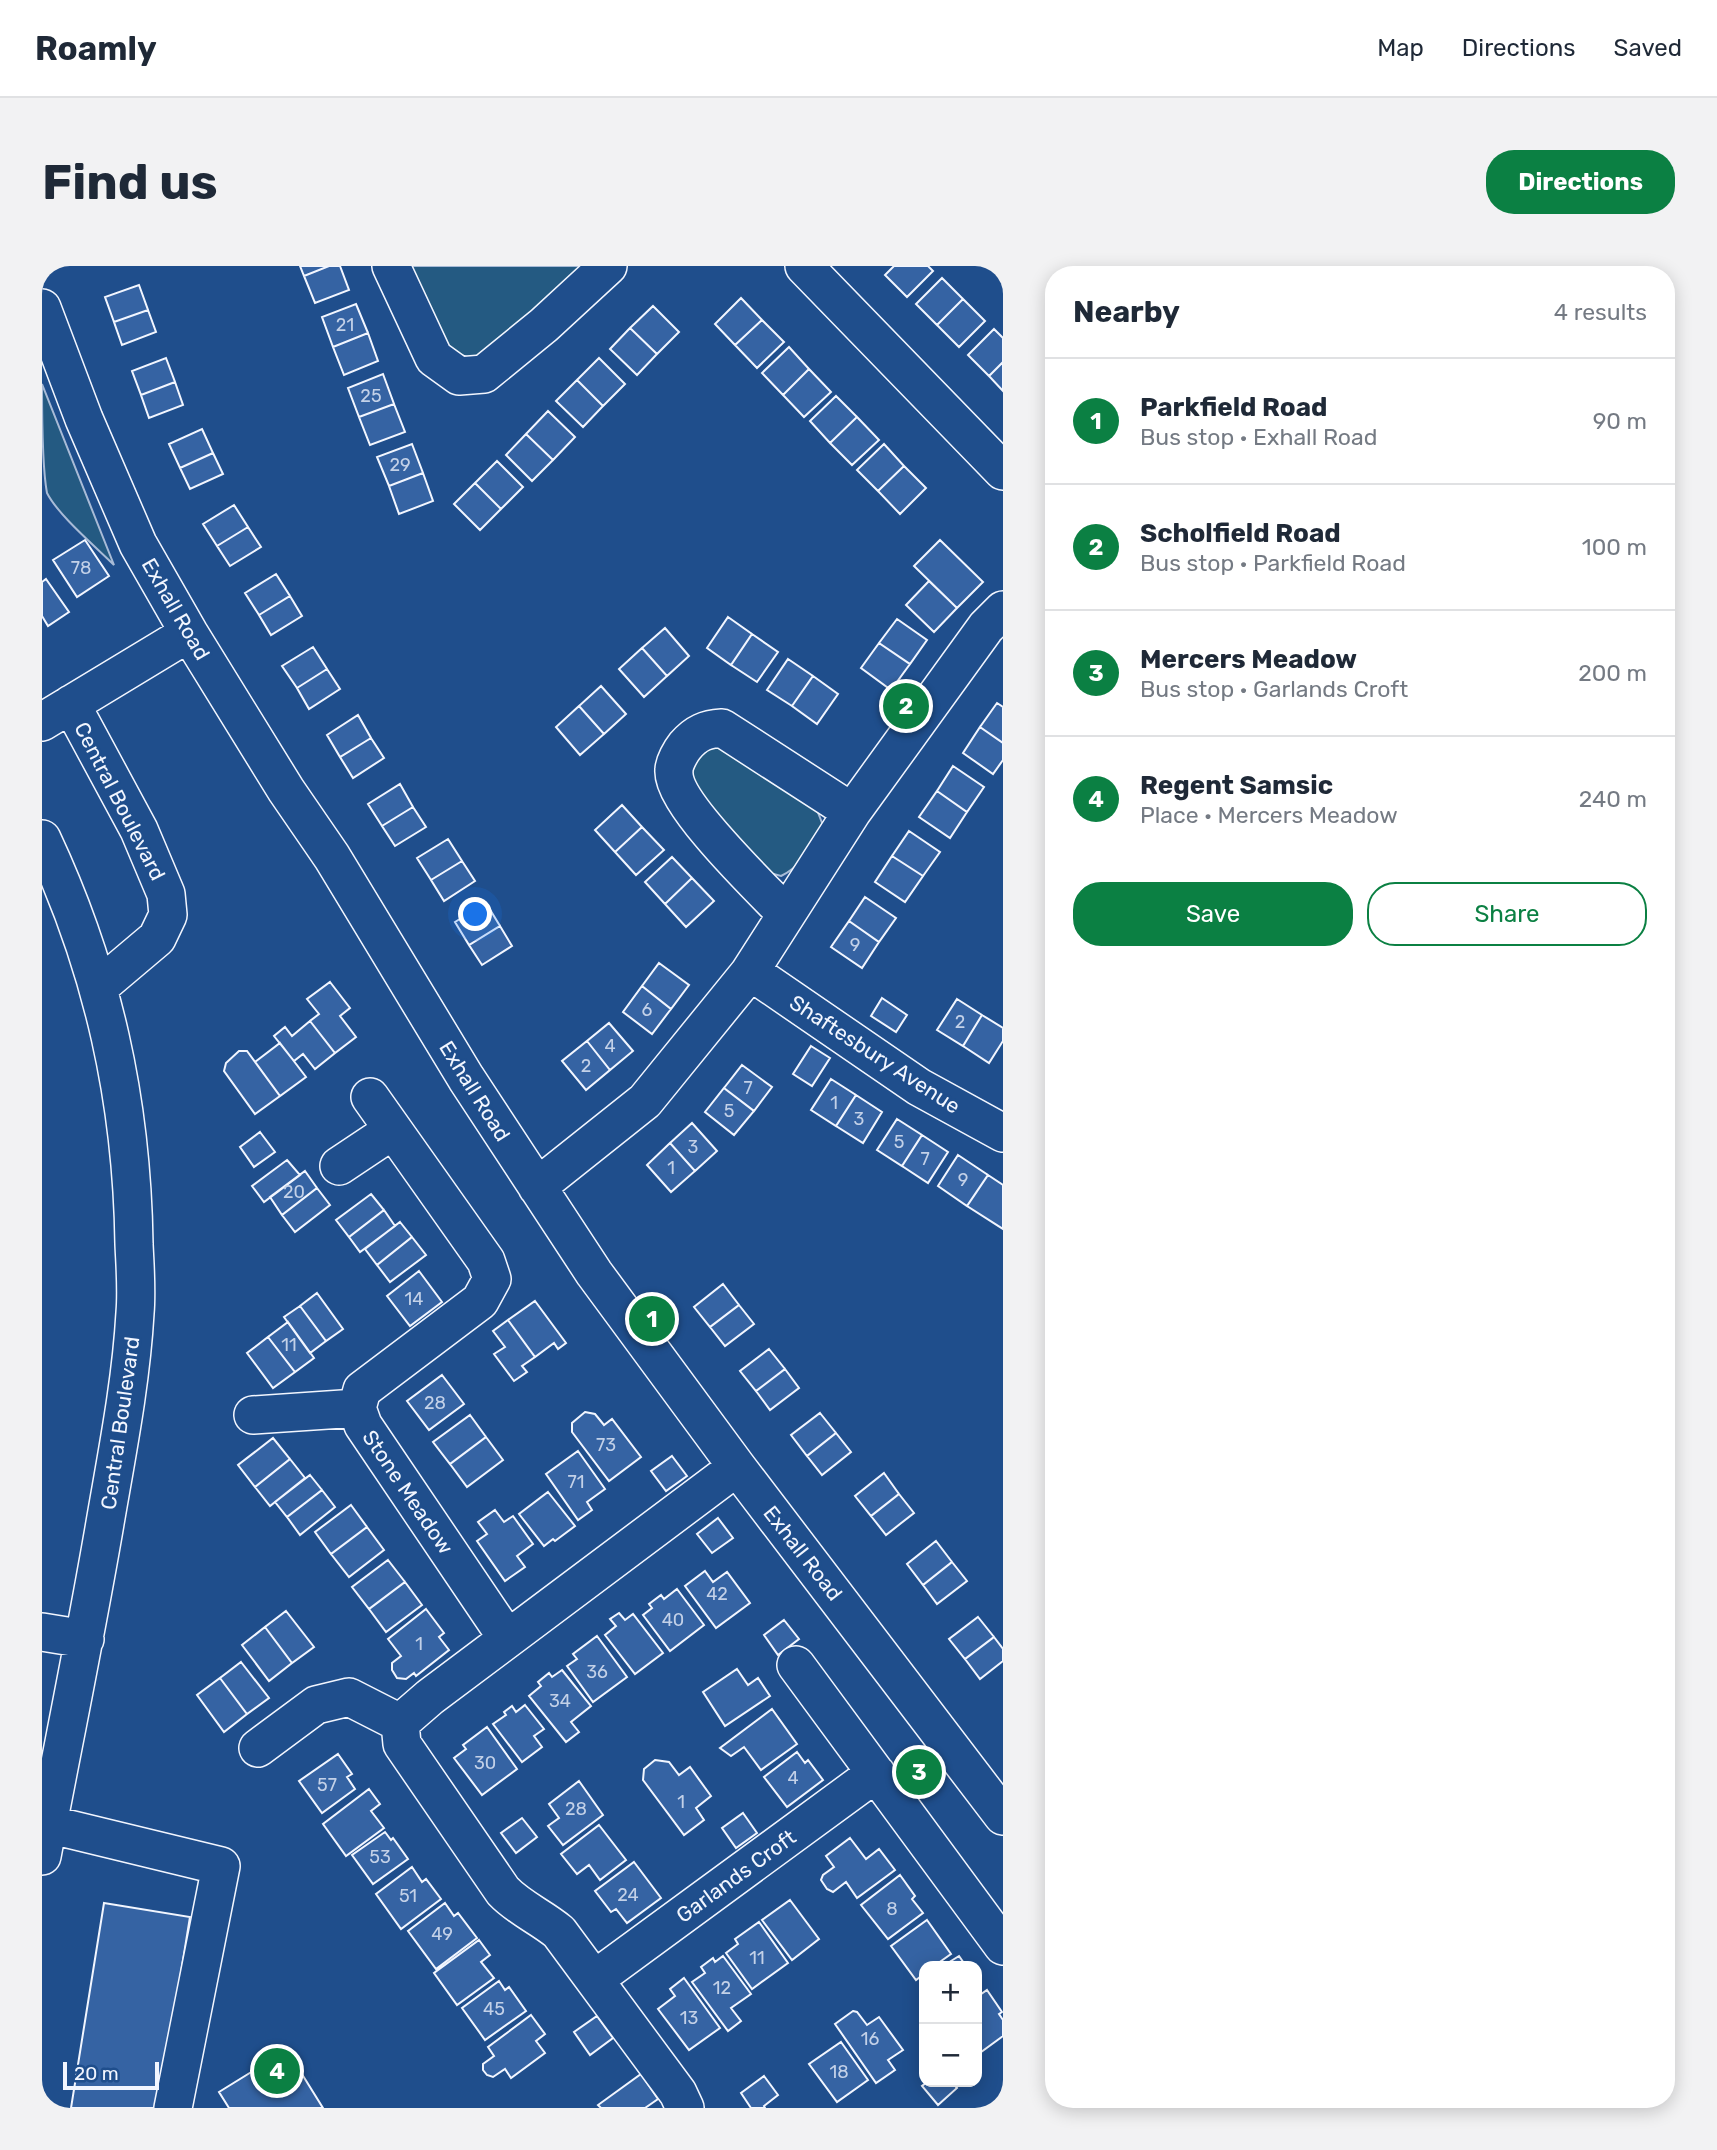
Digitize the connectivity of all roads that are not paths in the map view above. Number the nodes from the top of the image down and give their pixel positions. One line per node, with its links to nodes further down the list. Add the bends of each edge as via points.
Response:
1 (391, 266): 2 (street, via 434,358 459,376 484,374)
2 (608, 266)
3 (804, 266): 5 (street)
4 (42, 308): 7 (street, Exhall Road, via 138,544)
5 (1003, 471)
6 (1003, 610): 9 (street, via 977,638)
7 (189, 633): 8 (street); 18 (street, Exhall Road)
8 (56, 713): 13 (street, Central Boulevard, via 139,830 166,894 168,915 157,938)
9 (852, 812): 11 (street); 11 (street, via 722,728 707,729 682,748 674,771 691,812)
10 (42, 839): 13 (street, Central Boulevard, via 65,887)
11 (786, 914): 12 (street)
12 (749, 973): 16 (street, Shaftesbury Avenue, via 919,1087); 18 (street, via 645,1101)
13 (99, 987): 24 (street, Central Boulevard, via 116,1054 133,1187 135,1311 122,1425)
14 (370, 1097): 15 (street, Stone Meadow)
15 (393, 1129): 17 (street); 19 (street, Stone Meadow, via 486,1261 492,1279 480,1301 362,1390)
16 (1003, 1133)
17 (339, 1166)
18 (537, 1187): 21 (street, Exhall Road, via 594,1273)
19 (357, 1408): 20 (street); 23 (street, Stone Meadow, via 363,1425)
20 (253, 1415)
21 (737, 1467): 23 (street); 29 (street, Exhall Road)
22 (42, 1632): 24 (street)
23 (507, 1638): 26 (street)
24 (85, 1639): 30 (street, Central Boulevard)
25 (796, 1665): 28 (street)
26 (400, 1723): 27 (street, via 349,1697 316,1705); 32 (street, via 402,1744 503,1891 559,1932)
27 (258, 1748)
28 (876, 1773): 31 (street); 32 (street, Garlands Croft)
29 (1003, 1816)
30 (45, 1840): 33 (street, via 221,1866)
31 (1003, 1946)
32 (595, 1979): 34 (street)
33 (173, 2108)
34 (685, 2108)

